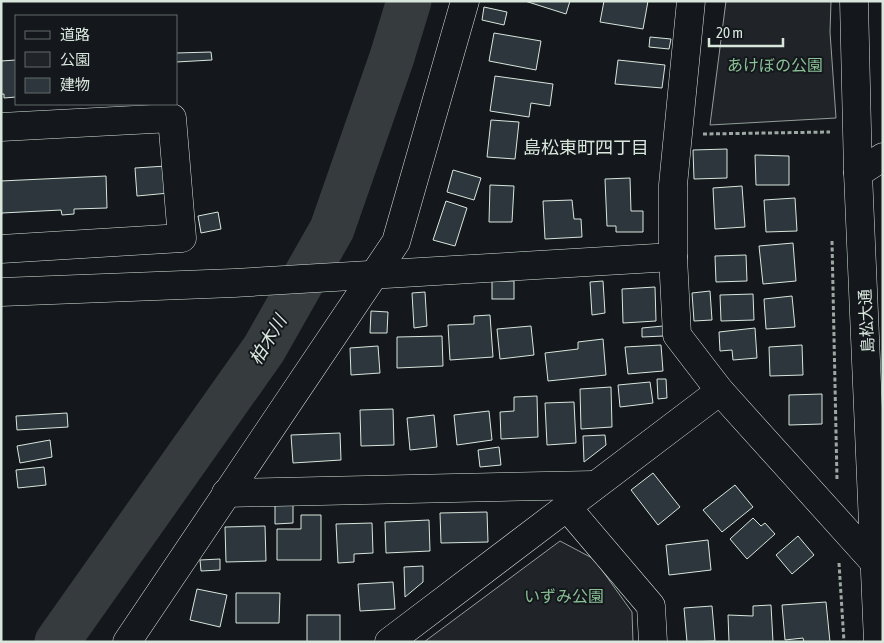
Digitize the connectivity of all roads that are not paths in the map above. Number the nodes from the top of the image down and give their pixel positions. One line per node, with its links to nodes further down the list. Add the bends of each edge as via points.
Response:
1 (465, 1): 9 (street, via 396,242)
2 (692, 1): 8 (street, via 673,184)
3 (854, 1): 6 (street, 島松大通)
4 (1, 127): 7 (street, via 172,118 182,238)
5 (883, 157): 6 (street)
6 (858, 173): 11 (street, 島松大通)
7 (1, 248)
8 (673, 257): 9 (street); 12 (street, via 677,335)
9 (373, 275): 10 (street); 14 (street)
10 (1, 292)
11 (875, 324): 16 (street, 島松大通)
12 (720, 391): 13 (street); 16 (street)
13 (593, 485): 14 (street); 15 (street)
14 (226, 493): 18 (street)
15 (566, 506): 19 (street); 20 (street, via 651,606)
16 (876, 564): 17 (street, 島松大通)
17 (880, 598): 21 (street, 島松大通)
18 (127, 642)
19 (389, 642)
20 (653, 642)
21 (878, 642)

